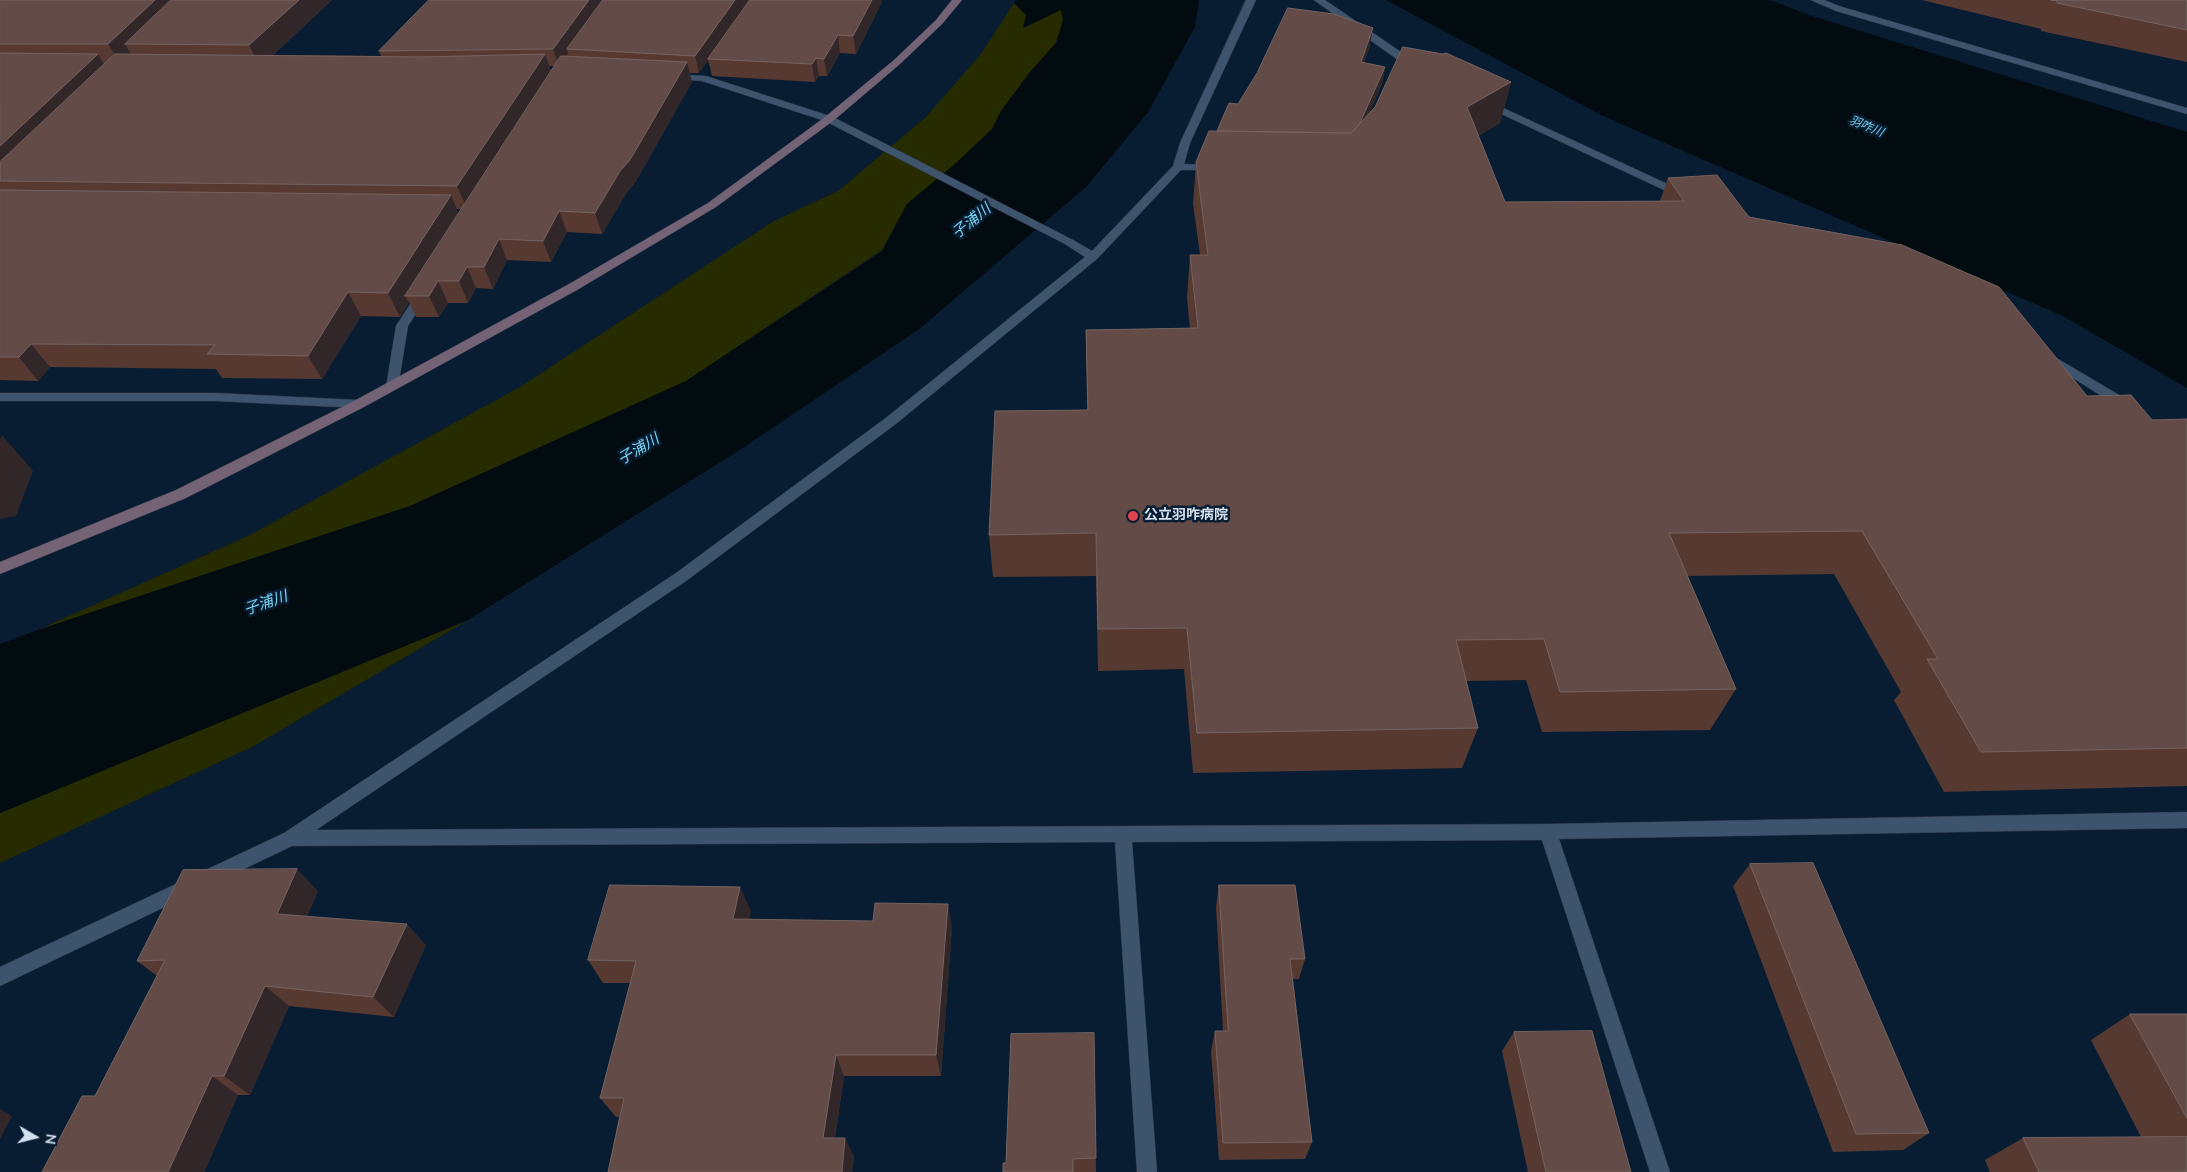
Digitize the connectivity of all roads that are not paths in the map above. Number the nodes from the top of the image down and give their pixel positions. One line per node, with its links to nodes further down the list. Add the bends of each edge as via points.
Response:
1 (958, 0): 9 (street, via 897,62)
2 (1251, 0): 10 (street, via 1185,143)
3 (1319, 0): 5 (street, via 1399,62)
4 (1816, 0): 8 (street)
5 (1426, 71)
6 (663, 76): 9 (street, via 706,74)
7 (1475, 97): 12 (street)
8 (2187, 112)
9 (829, 119): 13 (street, via 1070,242); 16 (street, via 712,204 574,287)
10 (1178, 167): 11 (street); 13 (street)
11 (1226, 168)
12 (1697, 202)
13 (1093, 257): 24 (street, via 892,420 681,577)
14 (427, 286): 16 (street, via 402,326)
15 (2039, 352): 19 (street)
16 (392, 387): 18 (street)
17 (0, 396): 18 (street, via 215,397)
18 (359, 404): 20 (street, via 181,494)
19 (2138, 412)
20 (0, 568)
21 (2187, 820): 22 (street)
22 (1548, 832): 23 (street); 27 (street)
23 (1123, 833): 24 (street); 26 (street)
24 (290, 838): 25 (street)
25 (0, 977)
26 (1146, 1172)
27 (1660, 1172)

